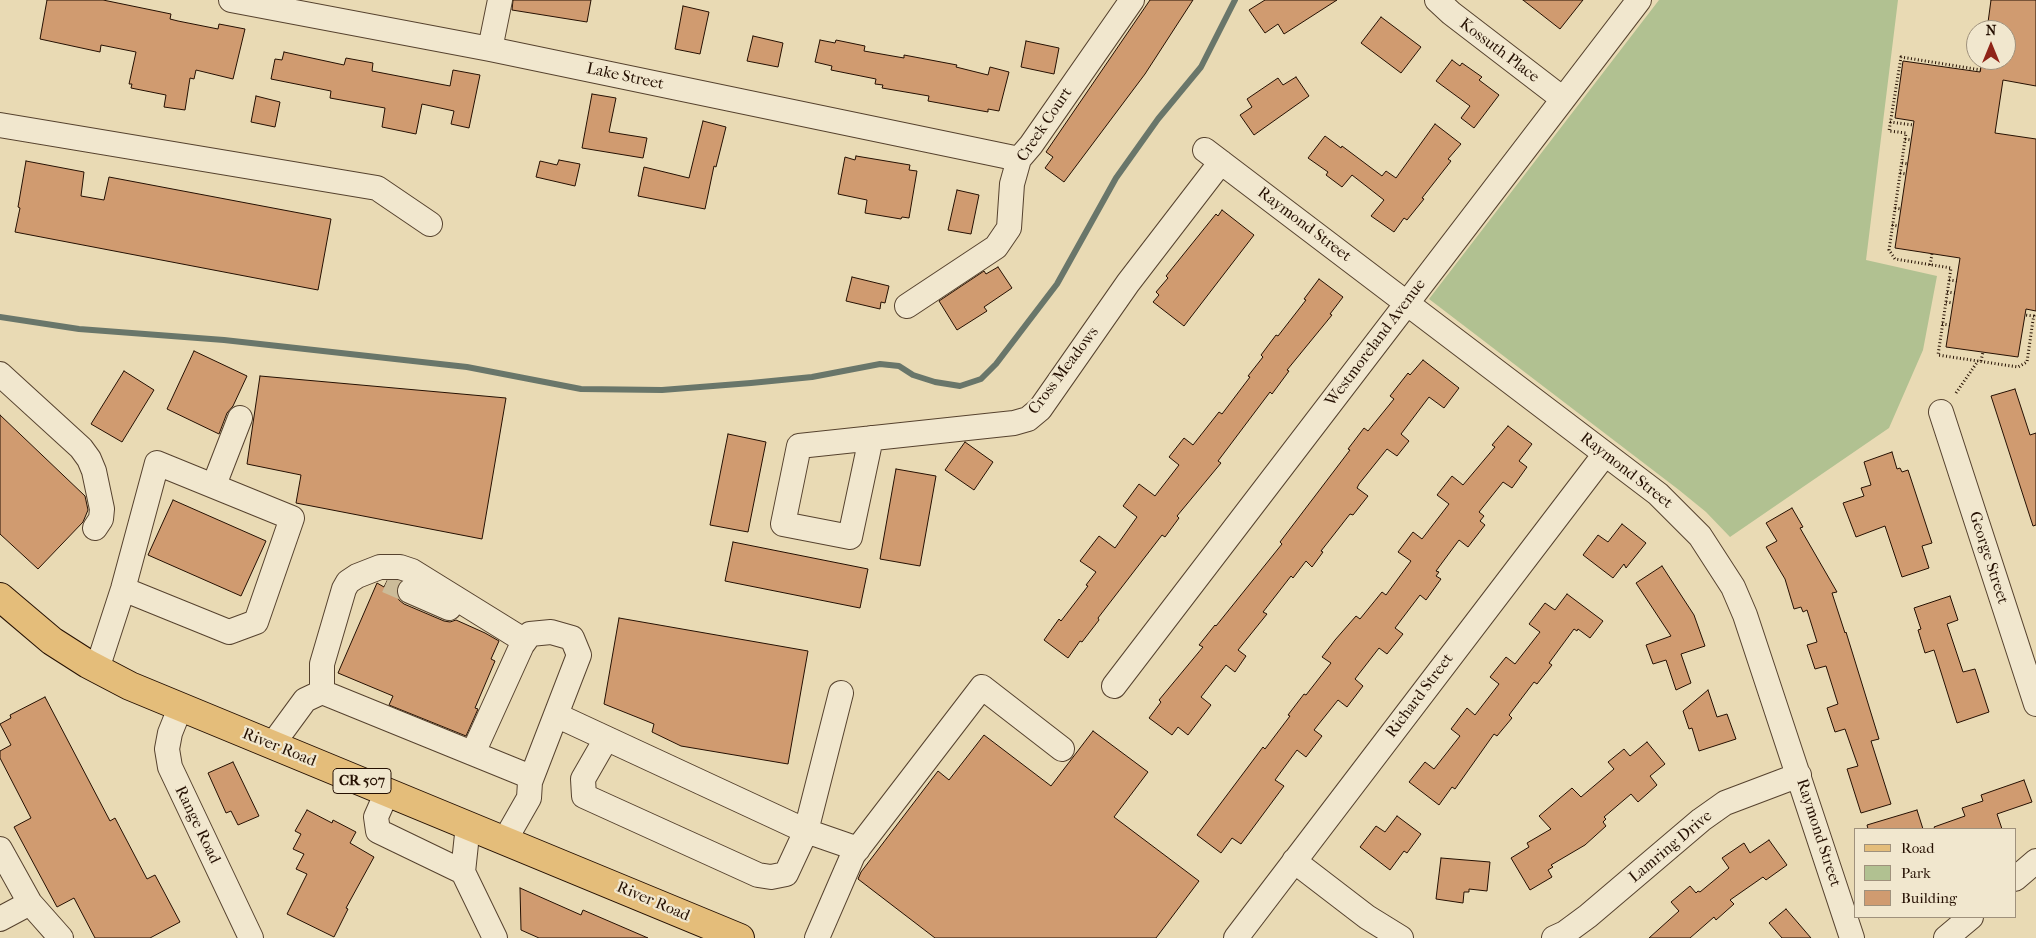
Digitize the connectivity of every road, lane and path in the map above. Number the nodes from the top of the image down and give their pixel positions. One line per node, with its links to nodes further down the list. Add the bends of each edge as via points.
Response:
1 (231, 0): 6 (street, Lake Street)
2 (500, 0): 6 (street)
3 (1132, 0): 15 (street, Creek Court)
4 (1437, 0): 8 (street, Kossuth Place)
5 (1639, 0): 8 (street, Westmoreland Avenue)
6 (490, 49): 15 (street, Lake Street)
7 (1966, 68): 9 (path, via 1901,57)
8 (1563, 99): 32 (street, Westmoreland Avenue)
9 (1890, 122): 11 (path); 12 (path, via 1889,131 1906,133)
10 (0, 125): 22 (street, via 377,188)
11 (1913, 126)
12 (1905, 139): 13 (path); 16 (path)
13 (1911, 140)
14 (1213, 156): 32 (street, Raymond Street); 45 (street, Cross Meadows, via 1040,409 1028,419)
15 (1018, 159): 34 (street, Creek Court, via 1012,184 1009,228 996,248)
16 (1902, 163): 17 (path); 18 (path)
17 (1908, 164)
18 (1900, 173): 19 (path); 20 (path)
19 (1906, 174)
20 (1895, 208): 21 (path); 23 (path)
21 (1901, 209)
22 (430, 224)
23 (1892, 225): 24 (path); 26 (path, via 1889,250 1895,259)
24 (1898, 226)
25 (1932, 254): 26 (path)
26 (1930, 265): 27 (path, via 1951,268)
27 (1949, 280): 28 (path); 29 (path)
28 (1957, 281)
29 (1947, 292): 30 (path); 31 (path)
30 (1955, 293)
31 (1946, 302): 33 (path); 37 (path)
32 (1406, 303): 46 (street, Raymond Street); 55 (street, Westmoreland Avenue)
33 (1953, 303)
34 (907, 306)
35 (2025, 315): 36 (path, via 2034,316)
36 (2035, 320): 40 (path, via 2027,362 2018,367)
37 (1942, 324): 38 (path); 40 (path, via 1938,355)
38 (1950, 325)
39 (1983, 352): 40 (path)
40 (1980, 361): 42 (path)
41 (0, 374): 48 (street, via 89,459 102,509)
42 (1956, 393)
43 (1941, 412): 58 (street, George Street)
44 (240, 418): 47 (street)
45 (871, 438): 45 (street, Cross Meadows, via 799,446 784,524 850,538)
46 (1605, 454): 65 (street, Raymond Street, via 1680,514 1716,558 1745,615); 73 (street, Richard Street)
47 (214, 485): 49 (street, via 157,463); 49 (street, via 292,518 256,622 228,632)
48 (95, 528)
49 (123, 589): 54 (street)
50 (410, 591): 52 (street, via 448,608)
51 (0, 597): 54 (main road, River Road / CR 507, via 52,641)
52 (480, 614): 53 (street); 56 (street, via 412,571 380,567 370,576 348,582 322,664)
53 (525, 641): 60 (street, via 530,634 551,632 572,638 579,655); 64 (street)
54 (97, 668): 59 (main road, River Road / CR 507)
55 (1114, 686)
56 (322, 692): 62 (street, via 304,700); 64 (street)
57 (841, 693): 69 (street)
58 (2036, 704)
59 (180, 708): 62 (main road, River Road / CR 507); 81 (street, Range Road, via 167,750 170,767)
60 (556, 715): 61 (street); 66 (street)
61 (606, 739): 69 (street); 69 (street, via 583,779 584,796 758,875 786,874)
62 (272, 745): 67 (main road, River Road / CR 507)
63 (1062, 749): 72 (street, via 982,687)
64 (473, 754): 66 (street, via 526,775)
65 (1799, 775): 87 (street, Lamring Drive, via 1725,803 1588,916); 88 (street, Raymond Street)
66 (530, 782): 70 (street, via 529,798)
67 (387, 792): 68 (main road, River Road / CR 507); 75 (street, via 376,817 378,832)
68 (468, 825): 70 (main road, River Road / CR 507); 75 (street)
69 (806, 832): 72 (street)
70 (506, 840): 83 (main road, River Road / CR 507)
71 (0, 849): 77 (street)
72 (858, 849): 84 (street)
73 (1294, 861): 85 (street, Richard Street); 86 (street, via 1367,917)
74 (2036, 861): 76 (street)
75 (463, 872): 82 (street)
76 (2016, 879)
77 (30, 903): 79 (street); 80 (street)
78 (1970, 918): 89 (street)
79 (0, 919)
80 (61, 938)
81 (251, 938)
82 (495, 938)
83 (740, 938)
84 (817, 938)
85 (1236, 938)
86 (1401, 938)
87 (1554, 938)
88 (1852, 938)
89 (1946, 938)

